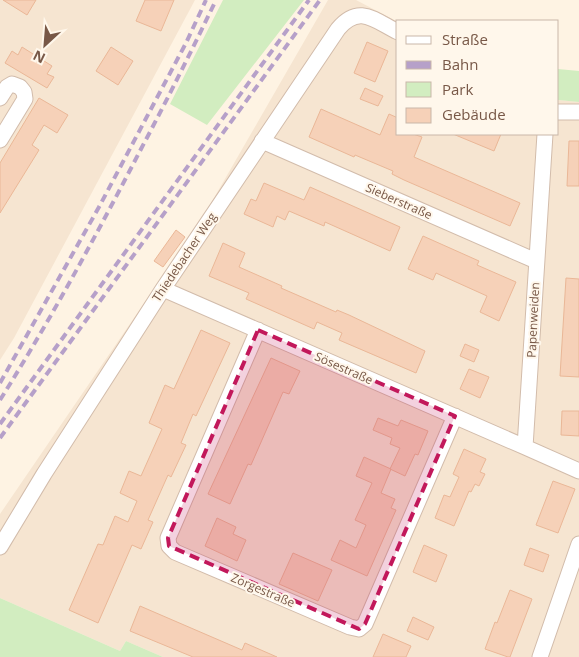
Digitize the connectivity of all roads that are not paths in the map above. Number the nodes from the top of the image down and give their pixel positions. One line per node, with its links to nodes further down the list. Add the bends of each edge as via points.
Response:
1 (396, 31): 7 (street, Thiedebacher Weg, via 361,15 347,19)
2 (0, 98): 6 (street, via 6,87 12,84 24,92 24,99)
3 (559, 112): 4 (street)
4 (579, 112)
5 (544, 135): 8 (street, Papenweiden)
6 (0, 140)
7 (262, 141): 8 (street, Sieberstraße); 9 (street, Thiedebacher Weg)
8 (536, 261): 12 (street, Papenweiden)
9 (163, 289): 10 (street, Sösestraße); 15 (street, Thiedebacher Weg)
10 (258, 330): 11 (street, Sösestraße); 11 (street, Zorgestraße, via 168,538 169,546 175,552 350,627 359,628 365,624)
11 (455, 416): 12 (street, Sösestraße)
12 (525, 447): 13 (street)
13 (579, 471)
14 (579, 544): 16 (street)
15 (0, 547)
16 (540, 657)

